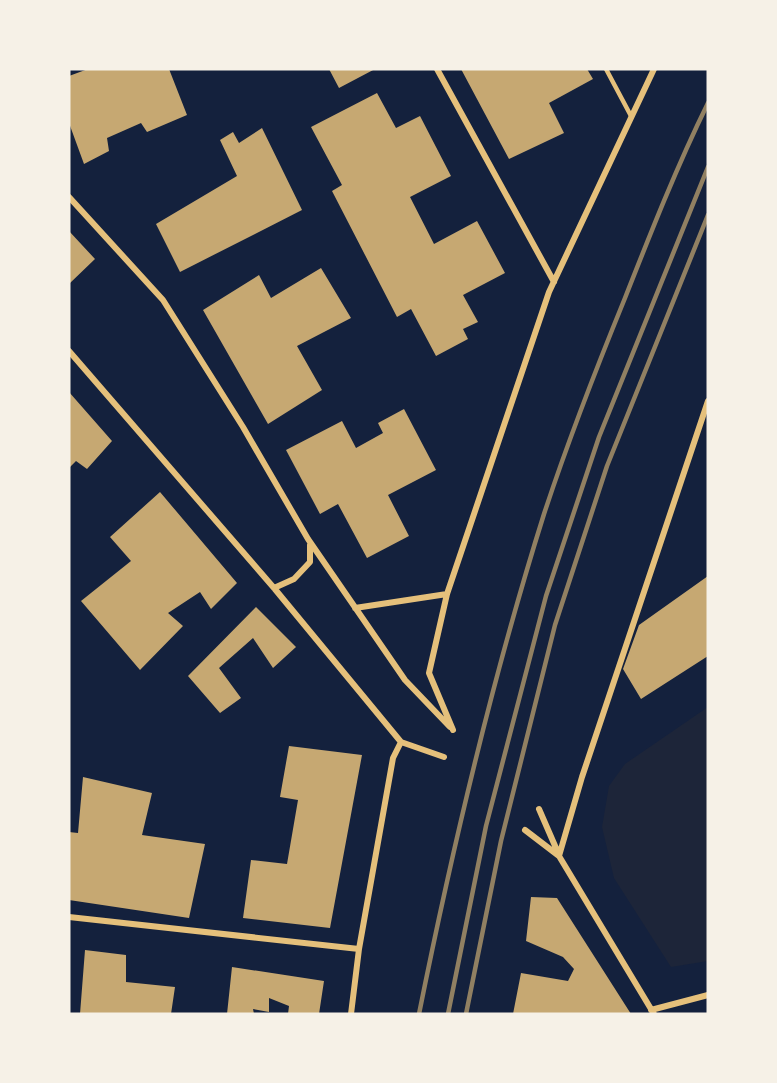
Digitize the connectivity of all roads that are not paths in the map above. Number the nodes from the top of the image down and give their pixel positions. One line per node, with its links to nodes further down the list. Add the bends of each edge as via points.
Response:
1 (437, 69): 6 (street)
2 (606, 69): 4 (lane)
3 (654, 69): 4 (street)
4 (631, 116): 6 (street)
5 (69, 197): 9 (street, via 163,300)
6 (554, 282): 11 (street)
7 (69, 351): 10 (street)
8 (708, 401): 17 (street)
9 (308, 539): 10 (street, via 310,562 294,579); 12 (street)
10 (274, 588): 13 (street)
11 (447, 594): 12 (street); 12 (street, via 429,673 453,730 405,680)
12 (355, 608)
13 (401, 742): 14 (street); 19 (street, via 393,758)
14 (444, 757)
15 (539, 809): 17 (street)
16 (525, 830): 17 (street)
17 (559, 856): 21 (street)
18 (69, 916): 19 (street)
19 (359, 948): 22 (street)
20 (708, 995): 21 (street)
21 (653, 1012)
22 (351, 1014)

